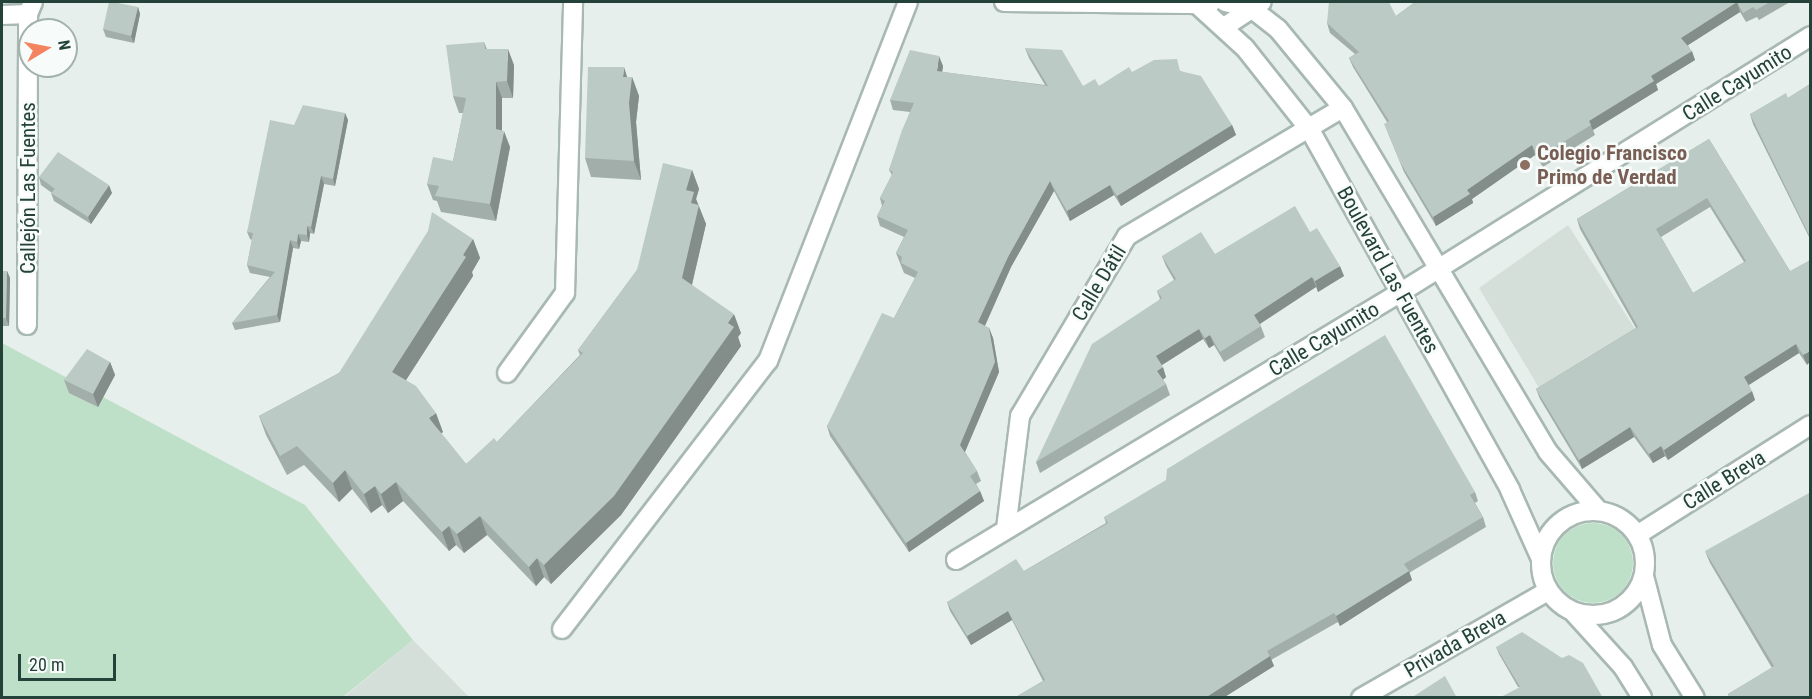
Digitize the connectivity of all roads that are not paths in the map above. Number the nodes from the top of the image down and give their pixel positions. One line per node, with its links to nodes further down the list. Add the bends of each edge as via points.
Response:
1 (573, 2): 16 (street, via 565,293)
2 (908, 2): 26 (street, via 768,361)
3 (1004, 2): 6 (street, Boulevard Las Fuentes)
4 (1224, 2): 5 (street, Boulevard Las Fuentes); 6 (street, Boulevard Las Fuentes)
5 (1257, 5): 9 (street); 11 (street, Boulevard Las Fuentes)
6 (1199, 6): 9 (street, Boulevard Las Fuentes)
7 (30, 8): 8 (street, Callejón Las Fuentes); 15 (street, Callejón Las Fuentes)
8 (2, 15)
9 (1224, 27): 12 (street, Boulevard Las Fuentes)
10 (1810, 36): 13 (street, Calle Cayumito)
11 (1343, 108): 12 (street, Calle Dátil); 13 (street, Boulevard Las Fuentes)
12 (1310, 130): 14 (street, Boulevard Las Fuentes); 19 (street, Calle Dátil, via 1127,236 1020,416)
13 (1437, 270): 14 (street, Calle Cayumito); 18 (street, Boulevard Las Fuentes, via 1548,452)
14 (1401, 292): 19 (street, Calle Cayumito); 21 (street, Boulevard Las Fuentes, via 1510,490)
15 (27, 325)
16 (507, 374)
17 (1810, 425): 20 (street, Calle Breva)
18 (1599, 511): 20 (street, via 1627,524); 21 (street, via 1567,517 1553,528)
19 (1006, 529): 22 (street, Calle Cayumito)
20 (1637, 535): 23 (street, via 1645,555)
21 (1540, 559): 24 (street)
22 (956, 560)
23 (1644, 576): 25 (street, via 1625,605 1592,616); 29 (street, via 1662,645)
24 (1548, 591): 25 (street); 27 (street, Privada Breva)
25 (1574, 613): 28 (street, via 1623,667)
26 (562, 628)
27 (1362, 698)
28 (1642, 698)
29 (1695, 698)

